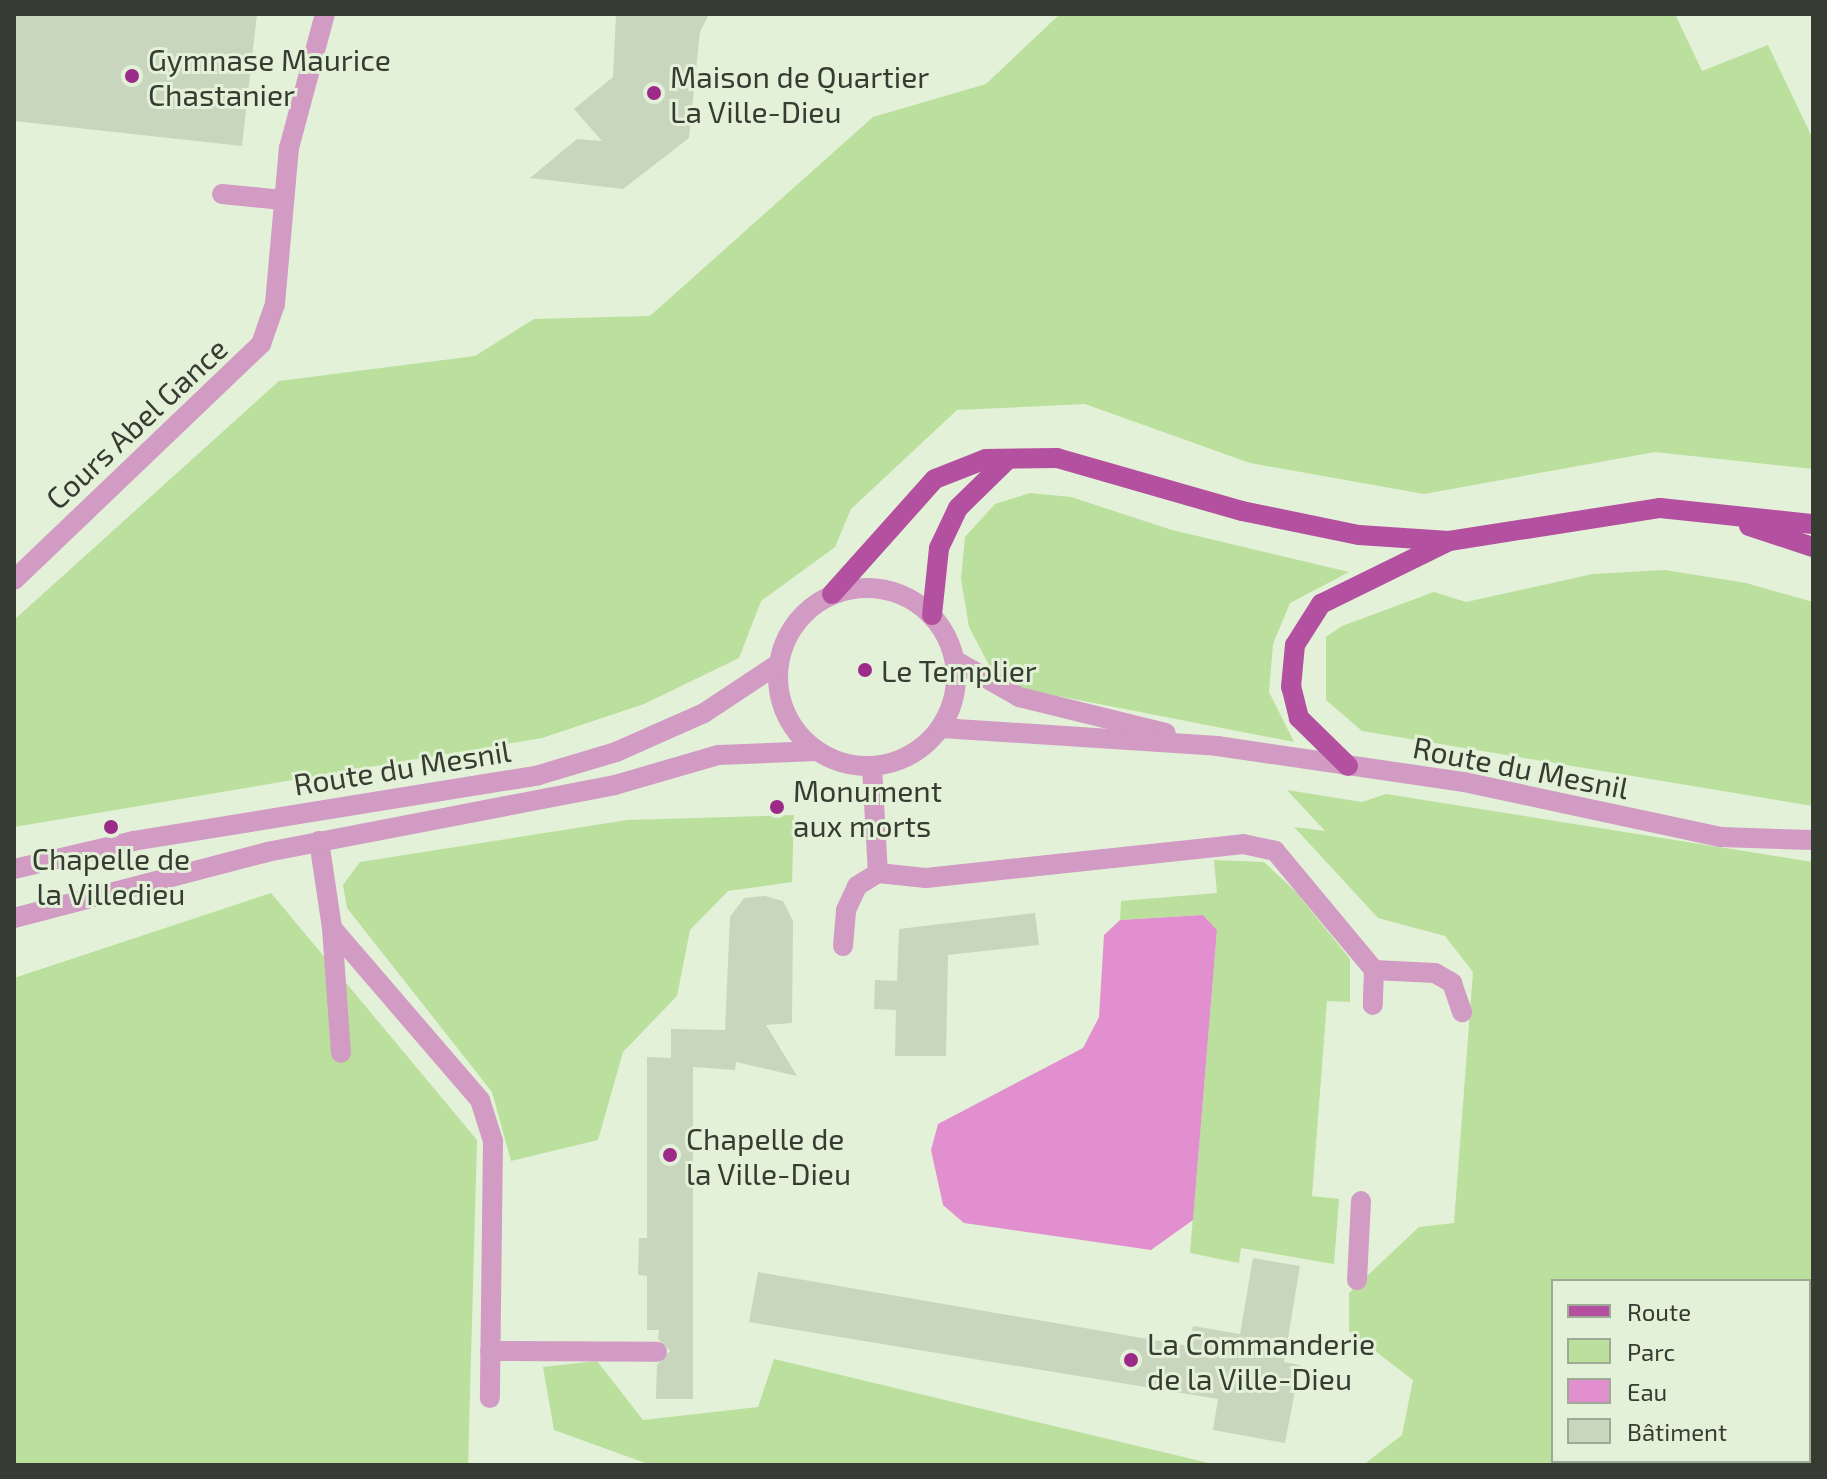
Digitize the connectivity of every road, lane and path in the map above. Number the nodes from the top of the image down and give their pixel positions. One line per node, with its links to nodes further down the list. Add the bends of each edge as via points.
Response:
1 (325, 14): 3 (street, Cours Abel Gance, via 289,148)
2 (222, 194): 3 (street)
3 (283, 200): 9 (street, Cours Abel Gance, via 275,304 261,344)
4 (1008, 459): 7 (main road, via 1057,458 1311,528); 10 (main road, via 986,459 935,479); 11 (main road, via 958,508 939,548)
5 (1711, 513): 6 (main road); 7 (main road, via 1660,508); 8 (main road)
6 (1813, 524)
7 (1449, 541): 17 (main road, via 1321,604 1295,645 1291,687 1299,718)
8 (1813, 547)
9 (14, 580)
10 (832, 594): 11 (street, via 858,587 885,589 911,598); 13 (street, via 798,620)
11 (932, 615): 12 (street, via 948,636)
12 (956, 661): 14 (street, via 952,708); 15 (street, Route du Mesnil, via 1019,697)
13 (778, 664): 16 (street, via 785,712); 20 (street, Route du Mesnil, via 704,713 616,752 539,775)
14 (941, 728): 15 (street, Route du Mesnil); 18 (street, via 910,755)
15 (1217, 746): 17 (street, Route du Mesnil)
16 (817, 751): 18 (street, via 843,763); 21 (street, Route du Mesnil, via 718,755 615,785)
17 (1348, 766): 19 (street, Route du Mesnil, via 1464,782 1721,837)
18 (872, 767): 24 (street)
19 (1813, 840)
20 (133, 841): 22 (street); 23 (street, Route du Mesnil)
21 (319, 841): 25 (street, Route du Mesnil); 26 (street, Route du Mesnil)
22 (14, 858)
23 (14, 869)
24 (878, 873): 27 (street, via 857,886 846,910); 28 (street, via 926,878 1243,844 1275,851)
25 (14, 918)
26 (332, 928): 31 (street, Route du Mesnil); 34 (street, via 480,1100 493,1141)
27 (843, 946)
28 (1374, 970): 29 (street); 30 (street, via 1435,973 1452,983)
29 (1373, 1005)
30 (1462, 1012)
31 (341, 1053)
32 (1361, 1201): 33 (street)
33 (1357, 1280)
34 (490, 1351): 35 (street); 36 (street)
35 (657, 1352)
36 (490, 1398)

